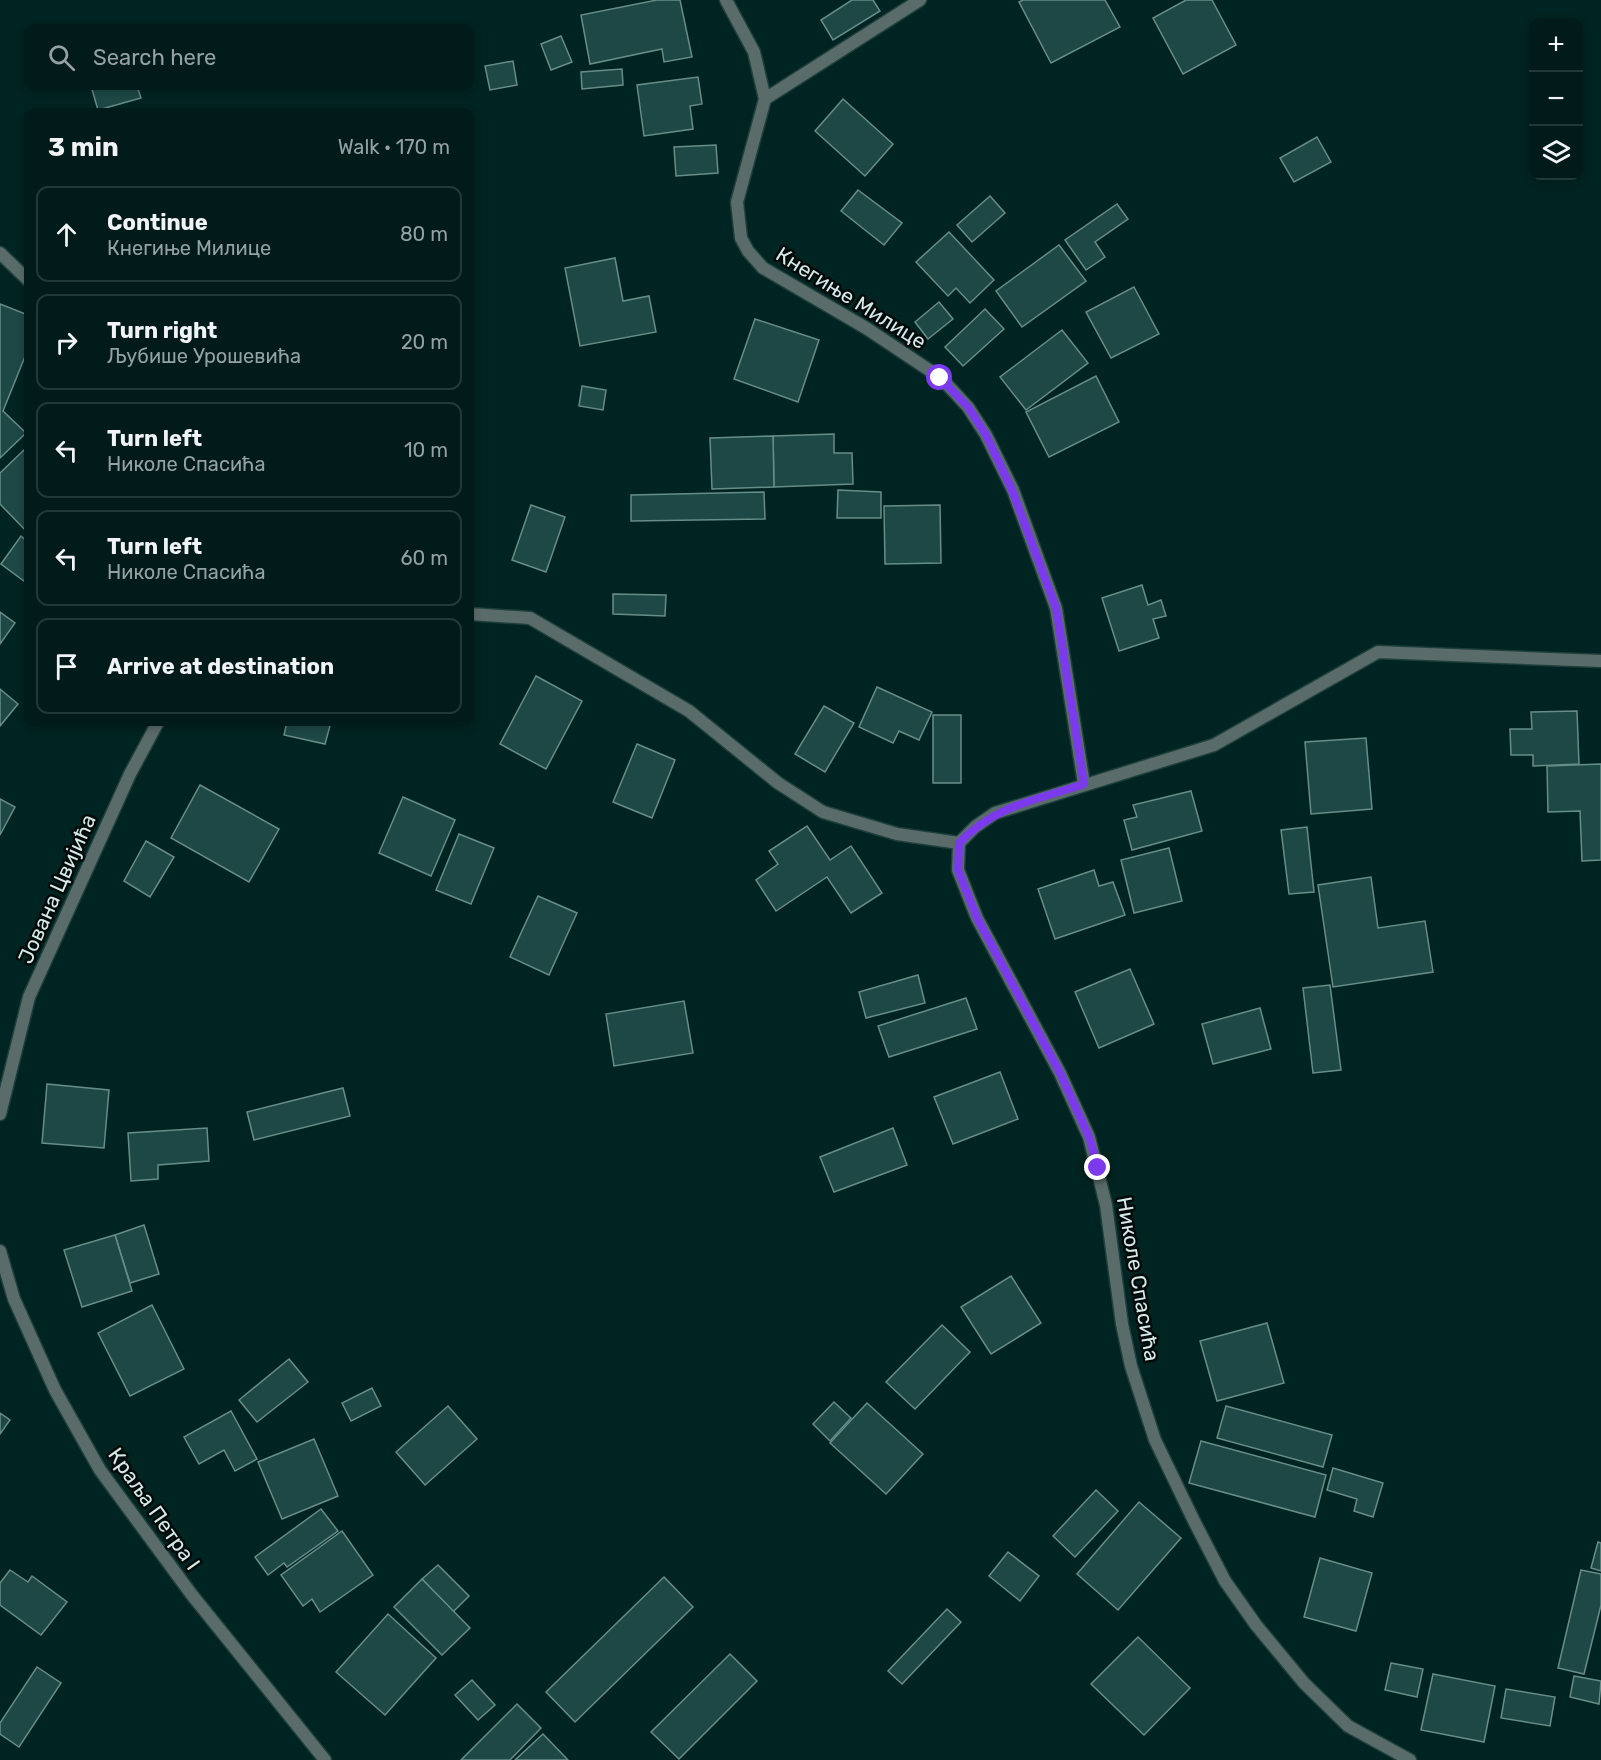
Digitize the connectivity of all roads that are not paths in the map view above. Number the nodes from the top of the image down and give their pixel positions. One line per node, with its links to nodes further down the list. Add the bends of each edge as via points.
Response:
1 (726, 0): 3 (street, Кнегиње Милице, via 754,52)
2 (920, 0): 3 (street)
3 (765, 99): 9 (street, Кнегиње Милице, via 737,202 741,238 763,268 866,328 940,378 968,407 986,435 1012,490 1056,608)
4 (0, 253): 5 (street)
5 (24, 276)
6 (474, 614): 10 (street, via 530,618 689,711 778,783 823,812 897,834)
7 (1601, 661): 9 (street, via 1378,652 1214,745)
8 (156, 726): 11 (street, Јована Цвијића, via 29,996)
9 (1084, 784): 10 (street, via 995,813)
10 (959, 843): 14 (street, Николе Спасића, via 958,870 977,918 1060,1073 1089,1137 1106,1205 1131,1365 1155,1440 1194,1521 1225,1581 1304,1683 1348,1726)
11 (0, 1114)
12 (0, 1251): 13 (street, Краља Петра I, via 14,1299 56,1390 100,1470 192,1595)
13 (325, 1760)
14 (1410, 1760)

